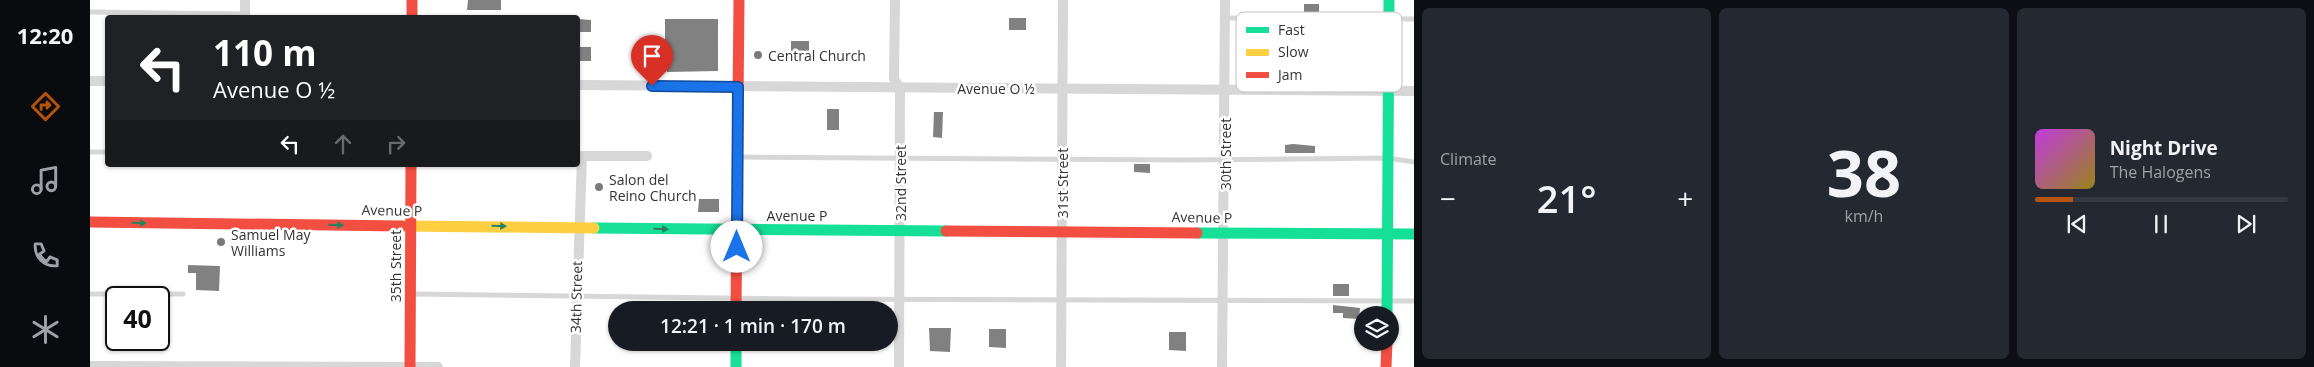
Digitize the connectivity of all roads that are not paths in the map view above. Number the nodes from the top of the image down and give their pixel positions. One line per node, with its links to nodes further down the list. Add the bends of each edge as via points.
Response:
1 (245, 0): 9 (street)
2 (412, 0): 10 (main road)
3 (739, 0): 16 (main road)
4 (895, 0): 17 (street, 32nd Street, via 894,79)
5 (1063, 0): 18 (street, 31st Street)
6 (1225, 0): 11 (street, 30th Street)
7 (90, 12): 8 (lane)
8 (206, 15)
9 (245, 15)
10 (412, 15)
11 (1225, 18): 12 (lane); 19 (street, 30th Street)
12 (1236, 18)
13 (90, 81): 14 (street)
14 (105, 81)
15 (580, 85): 16 (street, Avenue O ½)
16 (738, 87): 17 (street, Avenue O ½); 26 (main road)
17 (900, 88): 18 (street, Avenue O ½); 27 (street, 32nd Street)
18 (1062, 89): 19 (street, Avenue O ½); 30 (street, 31st Street)
19 (1225, 90): 20 (street, Avenue O ½); 29 (street, 30th Street)
20 (1236, 90)
21 (1388, 92): 28 (main road)
22 (90, 152): 23 (lane)
23 (105, 152)
24 (580, 156): 25 (street); 35 (street, 34th Street, via 581,211)
25 (647, 156)
26 (737, 157): 27 (lane); 36 (main road)
27 (900, 158): 30 (lane); 37 (street, 32nd Street)
28 (1388, 158): 29 (lane); 31 (lane); 40 (main road)
29 (1225, 159): 30 (lane); 39 (street, 30th Street)
30 (1062, 160): 38 (street, 31st Street)
31 (1414, 162)
32 (411, 167): 34 (main road, 35th Street)
33 (90, 222): 34 (main road, Avenue P, one-way to 34)
34 (410, 225): 35 (main road, Avenue P, one-way to 35); 44 (main road, 35th Street)
35 (578, 228): 36 (main road, Avenue P, one-way to 36); 45 (street, 34th Street)
36 (737, 230): 37 (main road, Avenue P); 49 (main road)
37 (900, 230): 38 (main road, Avenue P); 46 (street, 32nd Street)
38 (1062, 230): 39 (main road, Avenue P); 47 (street, 31st Street)
39 (1224, 233): 40 (main road, Avenue P); 51 (street, 30th Street)
40 (1387, 234): 41 (main road, Avenue P); 52 (main road)
41 (1414, 234)
42 (90, 294): 43 (lane)
43 (183, 294)
44 (410, 294): 45 (lane); 59 (main road, 35th Street)
45 (576, 297): 48 (lane); 61 (street, 34th Street)
46 (900, 300): 47 (lane); 50 (lane); 63 (street, 32nd Street)
47 (1061, 300): 51 (lane); 64 (street, 31st Street)
48 (667, 301)
49 (736, 301)
50 (859, 301)
51 (1224, 301): 52 (lane); 65 (street, 30th Street)
52 (1387, 301): 53 (lane); 54 (main road)
53 (1414, 301)
54 (1387, 306)
55 (736, 351): 62 (main road)
56 (1387, 351): 66 (main road)
57 (90, 366): 58 (street)
58 (248, 366): 59 (street)
59 (410, 367): 60 (street)
60 (438, 367)
61 (575, 367)
62 (736, 367)
63 (899, 367)
64 (1061, 367)
65 (1222, 367)
66 (1386, 367)

